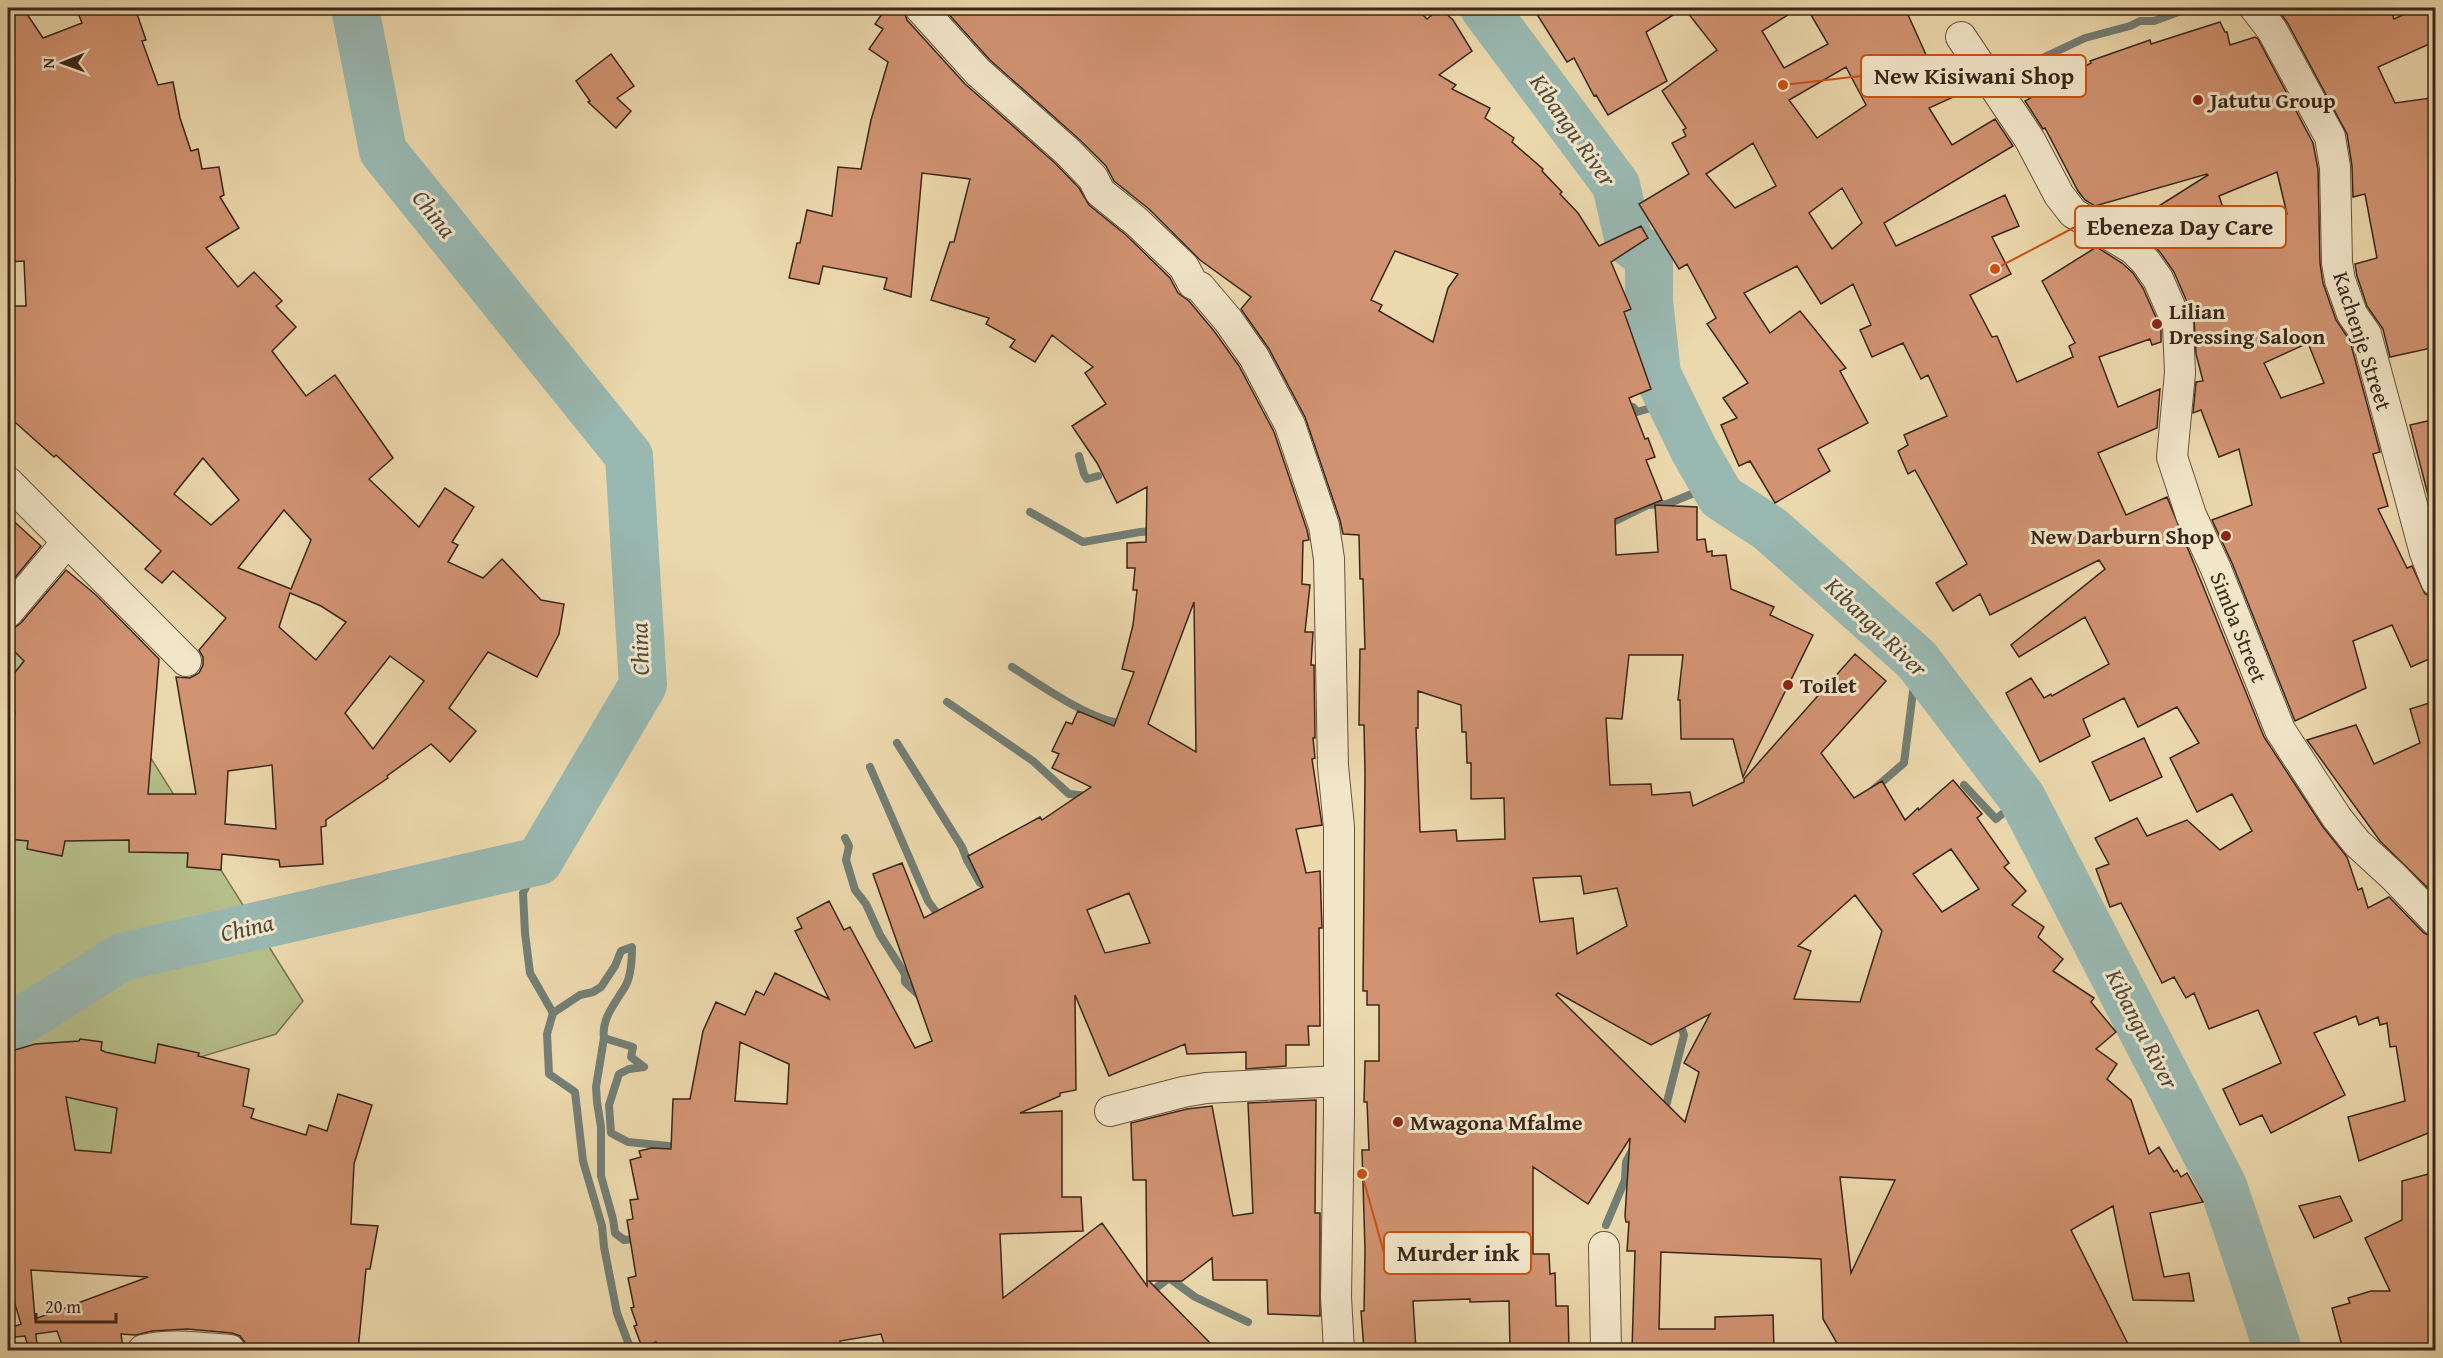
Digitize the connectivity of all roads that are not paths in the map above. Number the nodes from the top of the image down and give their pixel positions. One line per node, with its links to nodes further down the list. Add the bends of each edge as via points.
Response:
1 (920, 8): 10 (street, via 978,72 1068,152 1093,178 1100,192 1184,267 1193,284 1228,320 1254,357 1290,425 1324,526 1329,559 1333,766 1339,827)
2 (2255, 8): 6 (street, Kachenje Street, via 2272,30 2330,137 2340,279 2352,314 2366,334)
3 (1961, 37): 9 (street, Simba Street, via 2073,213 2133,249 2158,279 2178,325 2180,373 2172,458 2191,515 2280,730 2357,843)
4 (8, 483): 5 (street)
5 (67, 542): 7 (street); 8 (street)
6 (2436, 581)
7 (8, 612)
8 (186, 662)
9 (2436, 921)
10 (1339, 1081): 11 (street, via 1206,1088); 15 (street)
11 (1110, 1112)
12 (1604, 1247): 16 (street)
13 (143, 1350): 14 (street)
14 (230, 1350)
15 (1339, 1350)
16 (1606, 1350)

